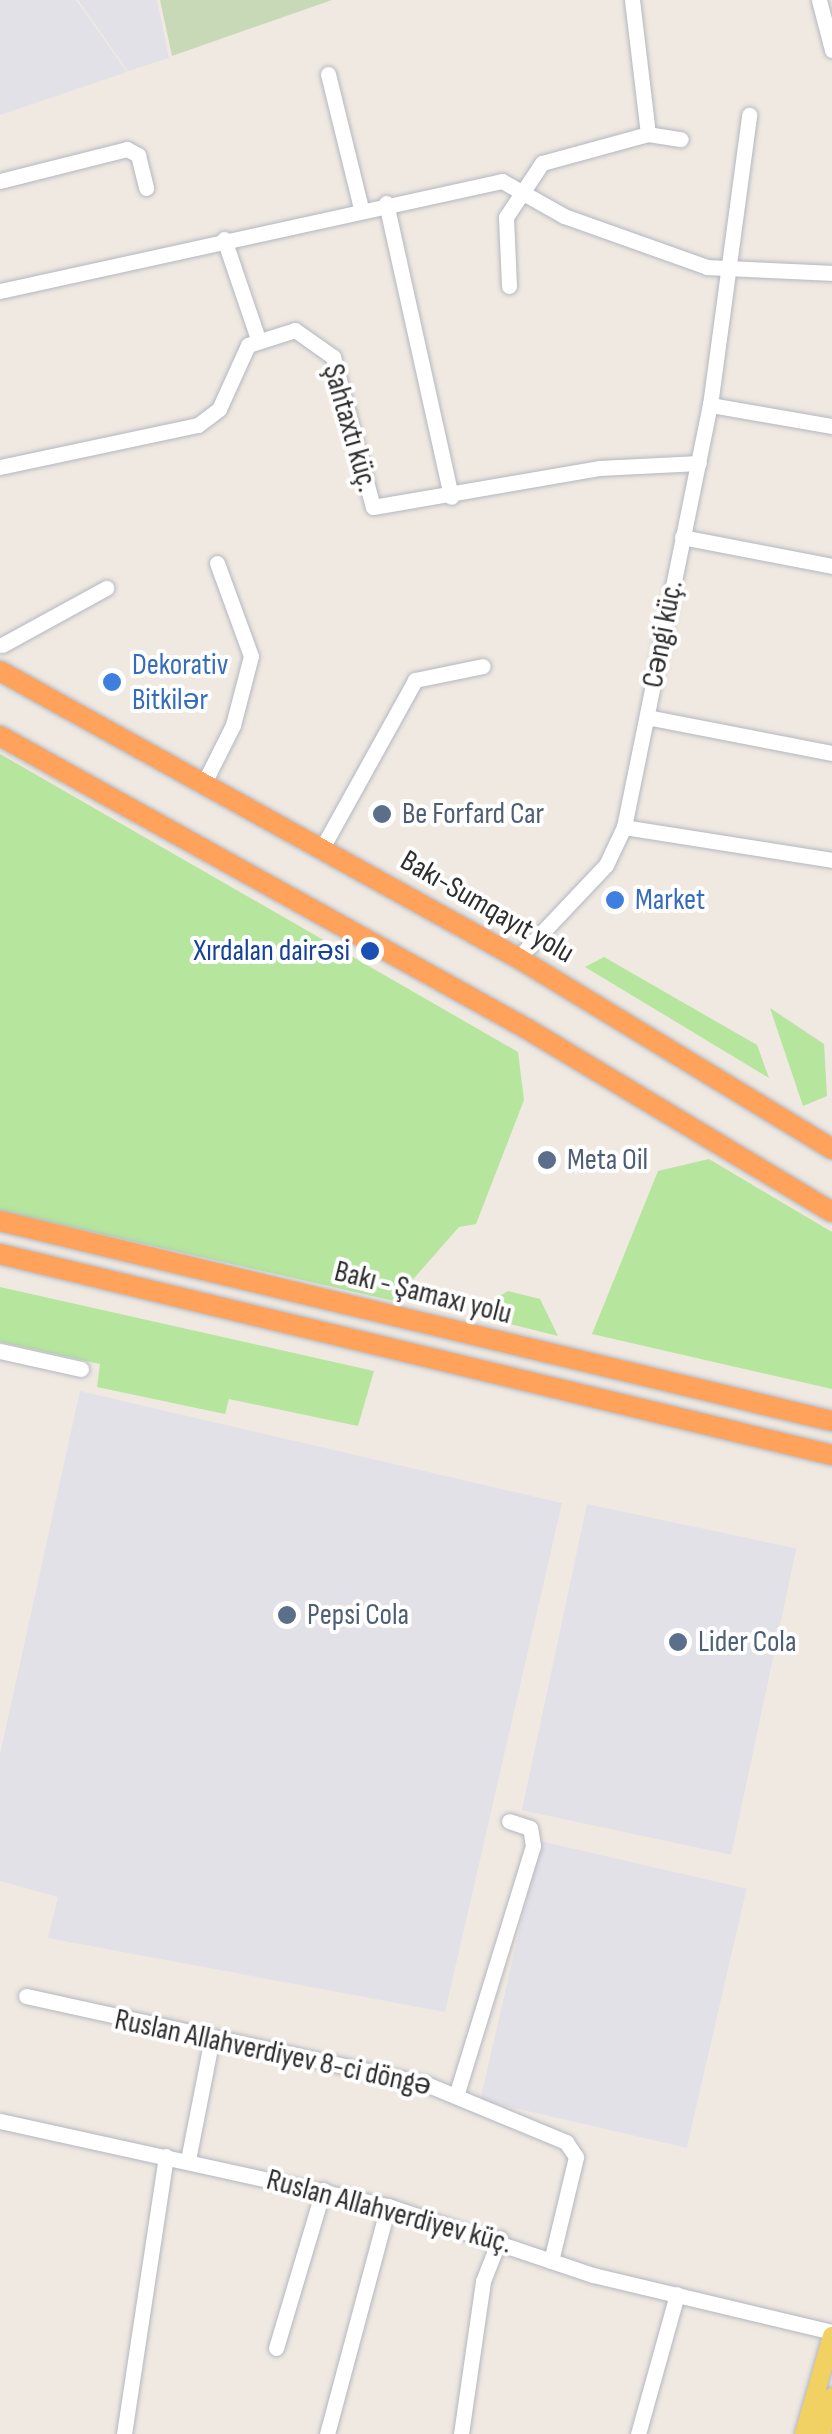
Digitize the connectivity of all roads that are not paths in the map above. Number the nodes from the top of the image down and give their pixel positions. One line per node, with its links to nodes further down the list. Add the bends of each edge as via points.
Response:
1 (632, 0): 6 (street)
2 (819, 0): 3 (street)
3 (832, 50)
4 (328, 74): 12 (street)
5 (749, 115): 14 (street, Cəngi küç.)
6 (648, 134): 7 (street); 9 (street, via 548,158)
7 (682, 139)
8 (0, 181): 10 (street, via 127,150 138,155)
9 (524, 186): 11 (street, via 486,182); 14 (street, via 564,216); 16 (street, via 506,218)
10 (146, 188)
11 (386, 203): 12 (street); 23 (street)
12 (362, 208): 13 (street)
13 (224, 239): 17 (street); 18 (street)
14 (728, 271): 15 (street); 19 (street, Cəngi küç.)
15 (832, 273)
16 (509, 286)
17 (0, 291)
18 (258, 336): 22 (street, via 211,419); 23 (street, Şahtaxtı küç., via 295,330 323,342 374,507)
19 (710, 405): 20 (street); 21 (street, Cəngi küç.)
20 (832, 426)
21 (698, 464): 23 (street, Şahtaxtı küç., via 598,468); 24 (street, Cəngi küç.)
22 (0, 467)
23 (450, 497)
24 (682, 537): 26 (street); 31 (street, Cəngi küç.)
25 (217, 563): 34 (street, via 251,656 233,725)
26 (832, 566)
27 (106, 588): 28 (street)
28 (1, 644): 30 (street)
29 (483, 666): 36 (street, via 415,680)
30 (1, 671): 34 (highway, Bakı-Sumqayıt yolu)
31 (647, 717): 33 (street); 35 (street, Cəngi küç.)
32 (0, 736): 40 (highway, via 529,1030)
33 (832, 753)
34 (204, 783): 36 (highway, Bakı-Sumqayıt yolu)
35 (624, 826): 37 (street); 38 (street, Cəngi küç., via 606,865)
36 (322, 848): 38 (highway, Bakı-Sumqayıt yolu)
37 (832, 860)
38 (518, 958): 39 (highway, Bakı-Sumqayıt yolu)
39 (832, 1149)
40 (832, 1212)
41 (0, 1221): 47 (highway, Bakı - Şamaxı yolu)
42 (0, 1254): 44 (highway, Bakı - Şamaxı yolu)
43 (0, 1264): 44 (highway, Bakı - Şamaxı yolu)
44 (122, 1285): 48 (highway, Bakı - Şamaxı yolu)
45 (0, 1351): 46 (street)
46 (81, 1368)
47 (832, 1421)
48 (832, 1455)
49 (509, 1821): 52 (street, via 530,1828 533,1846)
50 (26, 1996): 51 (street, Ruslan Allahverdiyev 8-ci döngə)
51 (211, 2043): 52 (street, Ruslan Allahverdiyev 8-ci döngə); 56 (street)
52 (456, 2096): 60 (street, Ruslan Allahverdiyev 8-ci döngə, via 574,2150)
53 (2, 2121): 54 (street); 55 (street, Ruslan Allahverdiyev küç.)
54 (0, 2139)
55 (166, 2156): 56 (street, Ruslan Allahverdiyev küç.); 65 (street)
56 (188, 2160): 57 (street, Ruslan Allahverdiyev küç.)
57 (323, 2190): 58 (street, Ruslan Allahverdiyev küç.); 63 (street)
58 (388, 2206): 59 (street, Ruslan Allahverdiyev küç.); 66 (street)
59 (500, 2238): 60 (street, Ruslan Allahverdiyev küç.); 67 (street, via 483,2282)
60 (551, 2261): 61 (street, Ruslan Allahverdiyev küç.)
61 (677, 2294): 62 (street, Ruslan Allahverdiyev küç.); 68 (street)
62 (832, 2334): 69 (main road)
63 (276, 2348)
64 (832, 2397): 70 (main road)
65 (124, 2434)
66 (327, 2434)
67 (462, 2434)
68 (638, 2434)
69 (804, 2434)
70 (821, 2434)

